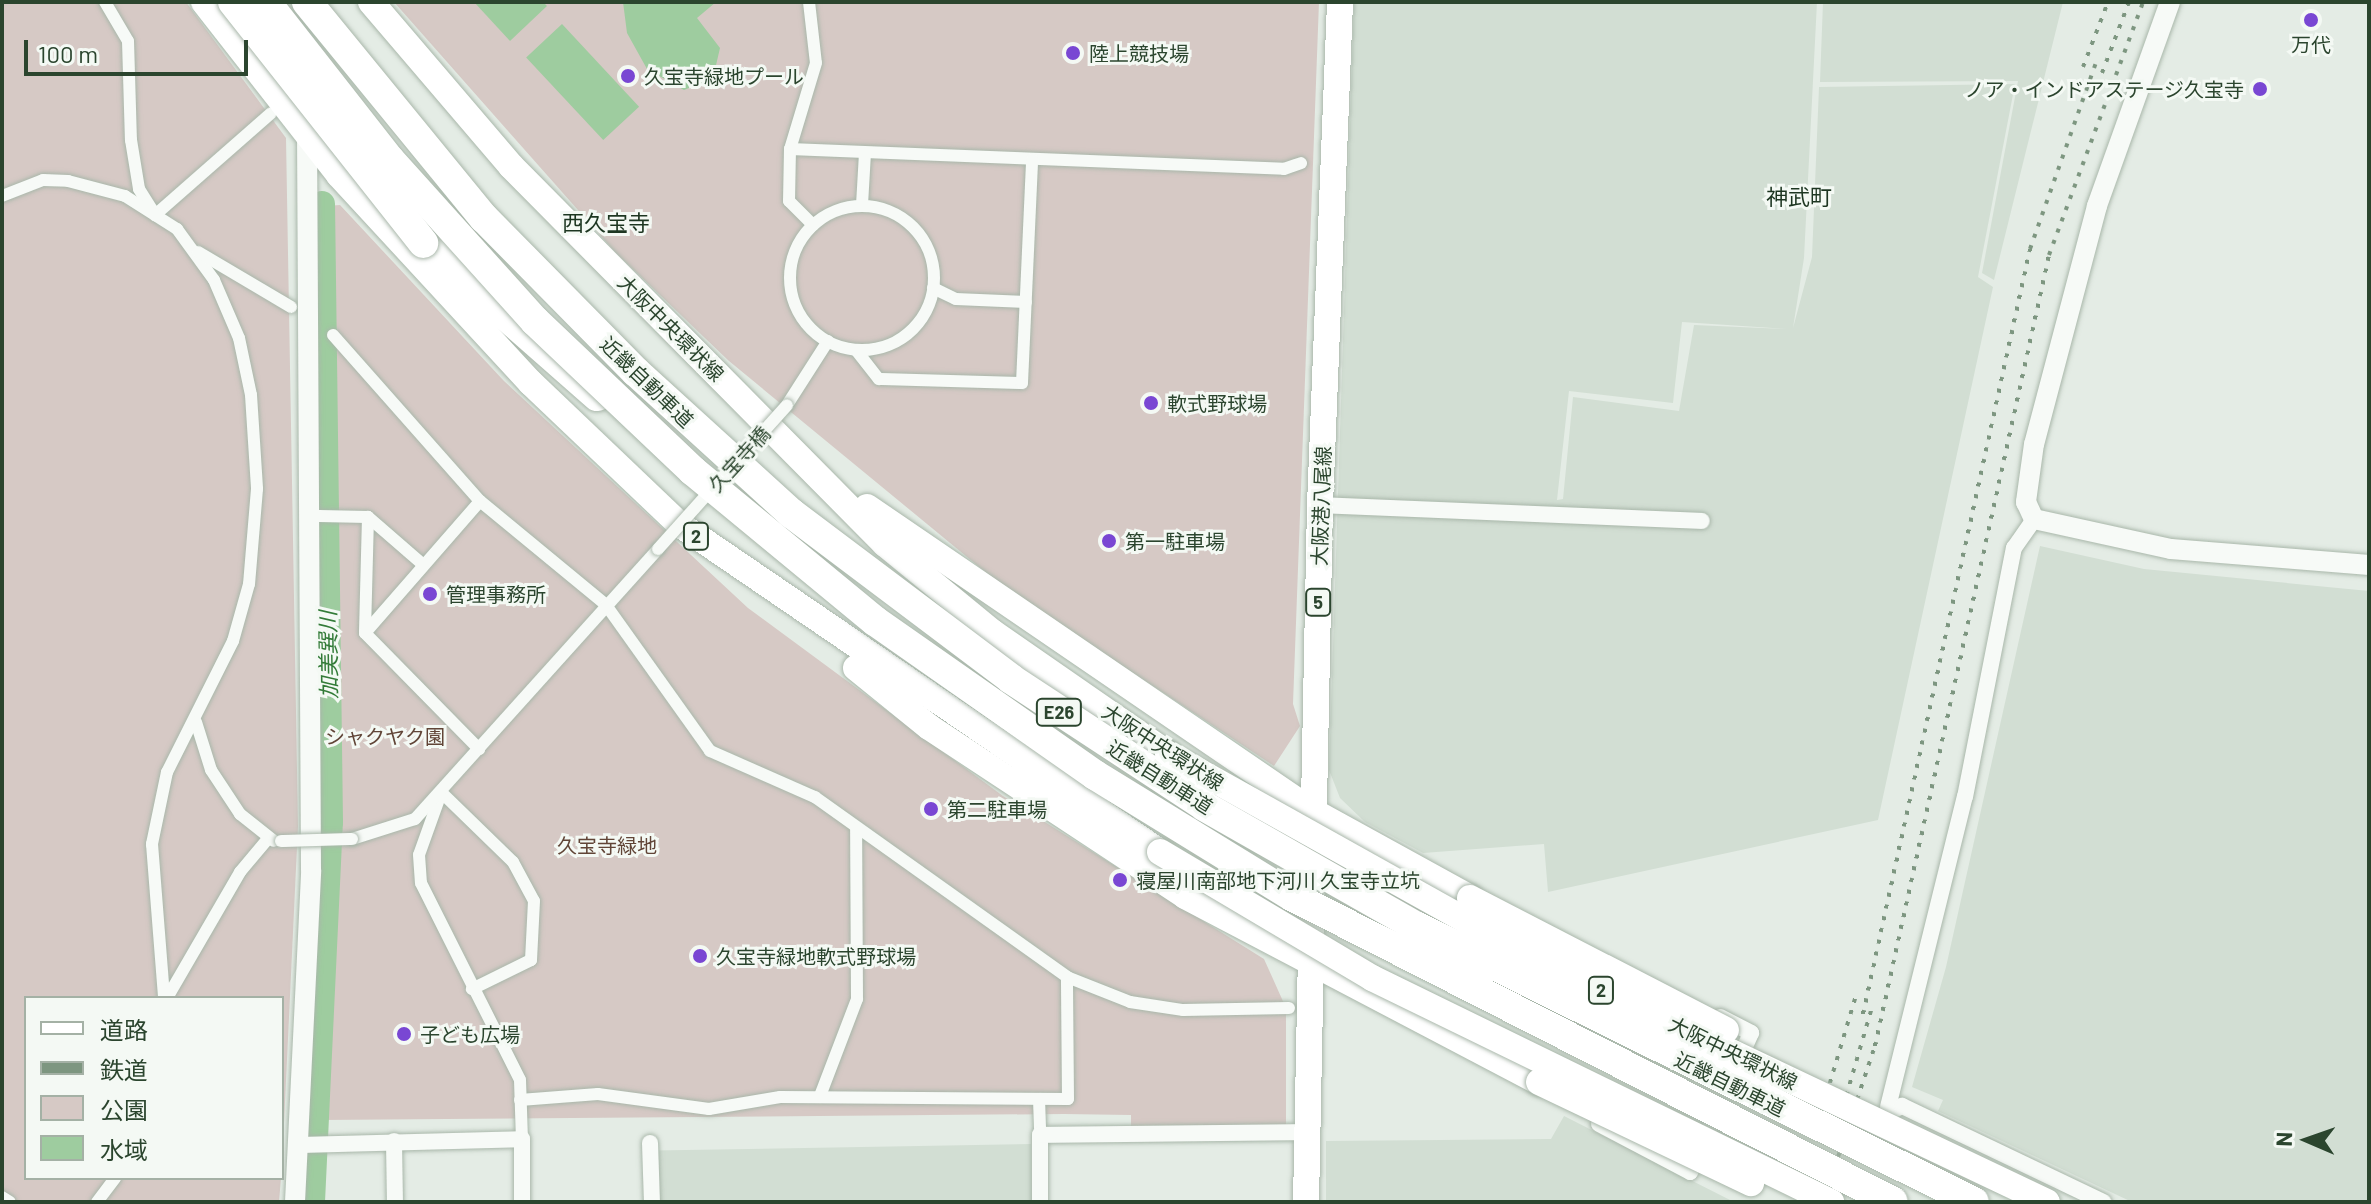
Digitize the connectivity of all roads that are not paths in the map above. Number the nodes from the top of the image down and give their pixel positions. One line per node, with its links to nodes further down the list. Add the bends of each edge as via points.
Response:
1 (105, 2): 19 (street, via 128,41 131,140 139,189)
2 (204, 2): 12 (main road, 2)
3 (233, 2): 29 (highway, bridge, via 423,243 504,319)
4 (266, 2): 29 (highway, 近畿自動車道 / E26, bridge, via 458,238)
5 (307, 2): 80 (highway, 近畿自動車道 / E26, bridge, via 484,218 636,372 791,513 998,670 1204,806 1417,927)
6 (313, 2): 12 (street)
7 (371, 2): 28 (main road, 大阪中央環状線 / 2, via 511,166)
8 (809, 2): 13 (street, via 816,63)
9 (1340, 2): 31 (main road, 大阪港八尾線 / 5)
10 (2170, 2): 34 (street, via 2097,206 2064,330 2026,485)
11 (271, 113): 19 (street)
12 (306, 135): 36 (main road, 2, via 531,383); 64 (street, via 311,855)
13 (790, 149): 14 (street); 20 (street, via 789,201)
14 (865, 153): 15 (street); 18 (street)
15 (1032, 159): 16 (street, via 1284,169); 23 (street)
16 (1301, 163)
17 (2, 196): 19 (street, via 43,180 68,181 125,196)
18 (862, 205): 20 (street); 22 (street, via 892,212 917,230 931,258)
19 (155, 215): 21 (street)
20 (813, 225): 26 (street, via 794,253 791,287 802,319)
21 (195, 251): 24 (street); 41 (street, via 239,338 257,489 249,584)
22 (933, 288): 23 (street, via 956,299); 27 (street, via 907,334)
23 (1026, 302): 27 (street, via 1022,383 879,379)
24 (291, 307)
25 (333, 335): 30 (street)
26 (828, 341): 27 (street); 39 (street, 久宝寺橋, bridge, via 787,405)
27 (856, 350)
28 (813, 467): 44 (main road, 2, via 980,590); 66 (main road, 大阪中央環状線 / 2, bridge, via 885,544 992,632 1168,754 1531,957)
29 (693, 471): 79 (highway, 近畿自動車道 / E26, bridge, via 875,621 1191,836 1429,970)
30 (480, 501): 37 (street); 39 (street)
31 (1320, 505): 35 (street); 44 (main road, 大阪港八尾線 / 5)
32 (319, 516): 33 (street)
33 (368, 517): 37 (street); 40 (street)
34 (2034, 519): 38 (street, via 2171,549); 58 (street, via 2014,548 1972,768)
35 (1702, 521)
36 (679, 524): 48 (main road, 2, via 929,727 1185,896); 77 (main road, 2, bridge, via 1160,852 1372,978)
37 (420, 562): 40 (street)
38 (2369, 565)
39 (606, 605): 42 (street, 久宝寺橋); 45 (street, via 710,751 815,797)
40 (365, 633): 42 (street)
41 (196, 722): 46 (street, via 211,770); 51 (street, via 167,772 152,844)
42 (479, 749): 43 (street, 久宝寺橋)
43 (442, 793): 46 (street, bridge, via 407,823 352,839); 50 (street, via 419,855 421,883); 50 (street, via 513,862 534,901 531,960)
44 (1312, 811): 47 (main road, 2); 48 (main road, 大阪港八尾線 / 5)
45 (856, 828): 49 (street); 55 (street, via 857,999)
46 (266, 841): 52 (street, via 240,872)
47 (1470, 898): 54 (street, via 1751,1033 1690,1172 1466,1055); 66 (main road, 2, bridge, via 1981,1156)
48 (1308, 965): 54 (main road, 2); 59 (main road, 大阪港八尾線 / 5)
49 (1067, 977): 53 (street, via 1130,1002 1183,1010); 56 (street, via 1068,1099)
50 (472, 989): 57 (street, via 520,1080)
51 (165, 996)
52 (166, 996)
53 (1289, 1008)
54 (1415, 1018): 76 (main road, 2, bridge)
55 (820, 1096): 56 (street, via 949,1104); 57 (street, via 709,1109 598,1094)
56 (1039, 1099): 60 (street)
57 (520, 1100): 61 (street)
58 (1888, 1107): 78 (street); 82 (street, via 1902,1106)
59 (1307, 1132): 60 (street); 75 (main road, 大阪港八尾線 / 5)
60 (1040, 1135): 74 (street)
61 (522, 1139): 62 (street); 72 (street)
62 (394, 1141): 64 (street); 71 (street)
63 (650, 1143): 73 (street)
64 (298, 1145): 70 (street)
65 (114, 1180): 69 (street)
66 (2012, 1187): 81 (main road, 大阪中央環状線 / 2, bridge)
67 (2, 1197): 68 (street)
68 (10, 1202)
69 (97, 1202)
70 (295, 1202)
71 (395, 1202)
72 (522, 1202)
73 (652, 1202)
74 (1040, 1202)
75 (1306, 1202)
76 (1791, 1202)
77 (1831, 1202)
78 (1855, 1202)
79 (1893, 1202)
80 (1974, 1202)
81 (2047, 1202)
82 (2103, 1202)

